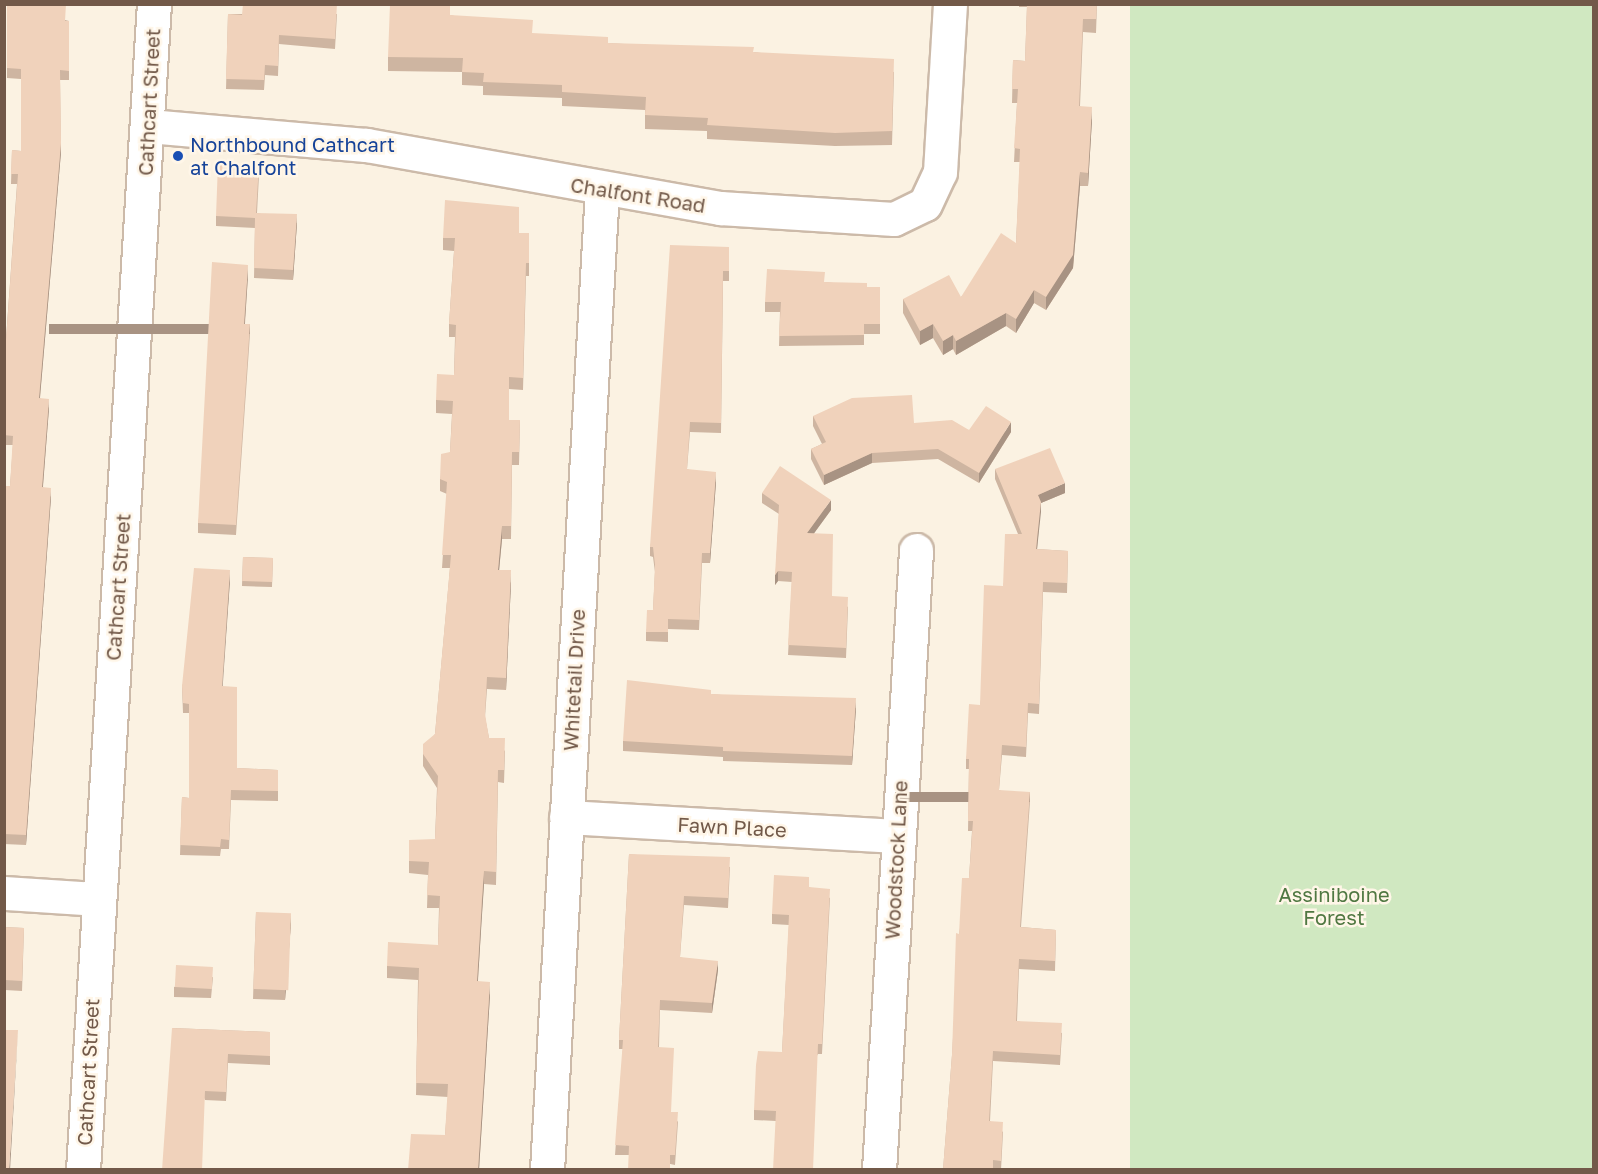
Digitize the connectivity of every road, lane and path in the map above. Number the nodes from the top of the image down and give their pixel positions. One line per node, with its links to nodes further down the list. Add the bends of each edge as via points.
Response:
1 (154, 4): 3 (street, Cathcart Street)
2 (950, 4): 4 (street, Chalfont Road, via 940,172 925,204 894,219 720,208)
3 (148, 126): 4 (street, Chalfont Road, via 366,145); 9 (street, Cathcart Street)
4 (602, 190): 6 (street, Whitetail Drive)
5 (916, 550): 7 (street, Woodstock Lane)
6 (566, 817): 7 (street, Fawn Place); 11 (street, Whitetail Drive)
7 (897, 836): 12 (street, Woodstock Lane)
8 (4, 893): 9 (street)
9 (98, 899): 10 (street, Cathcart Street)
10 (82, 1170)
11 (546, 1170)
12 (879, 1170)

